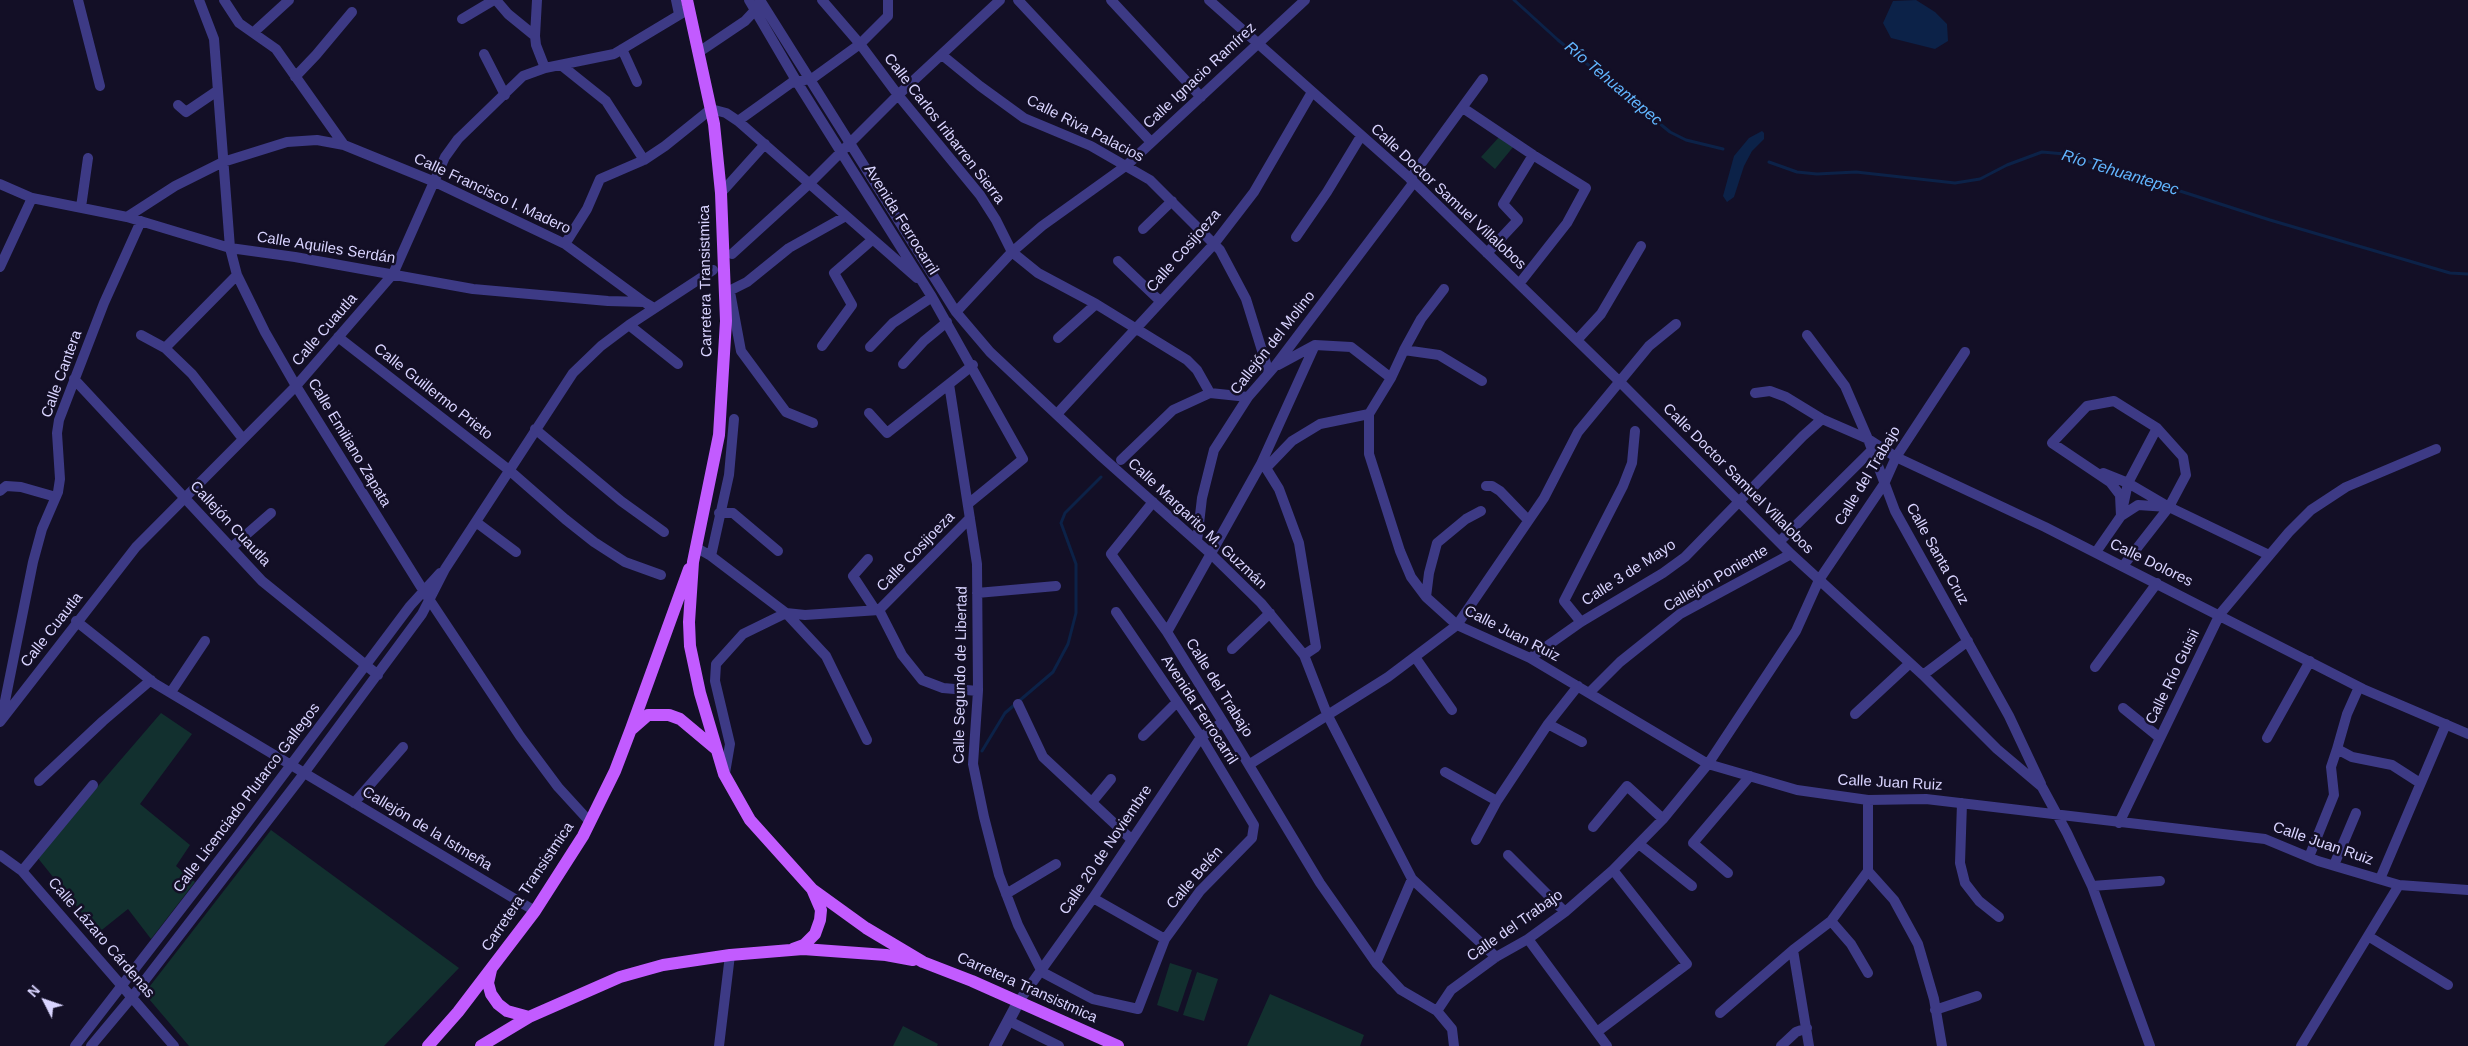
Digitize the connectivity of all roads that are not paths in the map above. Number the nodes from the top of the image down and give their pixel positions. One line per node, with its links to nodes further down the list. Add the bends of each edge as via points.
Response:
1 (78, 0): 35 (street)
2 (199, 0): 36 (street, Calle Emiliano Zapata, via 214,39)
3 (224, 0): 20 (street, via 239,23)
4 (289, 0): 20 (street)
5 (495, 0): 19 (street); 21 (street)
6 (537, 0): 21 (street)
7 (676, 0): 17 (street)
8 (749, 0): 16 (street, Avenida Ferrocarril)
9 (822, 0): 23 (street, Calle Carlos Iribarren Sierra)
10 (888, 0): 23 (street, via 888,16)
11 (1000, 0): 27 (street)
12 (1018, 0): 47 (street)
13 (1111, 0): 40 (street)
14 (1209, 0): 22 (street, Calle Doctor Samuel Villalobos)
15 (1305, 0): 22 (street, Calle Ignacio Ramírez)
16 (760, 3): 25 (street, via 745,21); 31 (street, Calle Margarito M. Guzmán); 34 (street, Avenida Ferrocarril)
17 (685, 8): 24 (street, Calle Cuautla); 25 (main road, Carretera Transistmica)
18 (352, 12): 30 (street)
19 (462, 19)
20 (254, 32): 30 (street, via 276,49)
21 (535, 36): 29 (street)
22 (1258, 42): 37 (street, Calle Doctor Samuel Villalobos); 40 (street, Calle Ignacio Ramírez)
23 (860, 44): 31 (street); 39 (street, Calle Carlos Iribarren Sierra)
24 (622, 49): 28 (street, Calle Cuautla, via 605,57); 33 (street)
25 (699, 52): 43 (main road, Carretera Transistmica)
26 (484, 54): 38 (street)
27 (942, 54): 39 (street); 55 (street, Calle Riva Palacios, via 1024,118)
28 (560, 65): 29 (street, Calle Cuautla); 53 (street, via 606,102)
29 (545, 68): 38 (street, Calle Cuautla, via 523,76)
30 (295, 76): 49 (street)
31 (809, 79): 34 (street); 46 (street, Calle Margarito M. Guzmán)
32 (1483, 79): 42 (street, Callejón del Molino)
33 (637, 82)
34 (797, 82): 44 (street); 50 (street, Avenida Ferrocarril)
35 (100, 86)
36 (218, 91): 41 (street, via 186,112); 54 (street, Calle Emiliano Zapata)
37 (1312, 92): 45 (street, Calle Doctor Samuel Villalobos); 71 (street, Calle Cosijoeza, via 1254,192)
38 (504, 95): 57 (street, Calle Cuautla, via 458,140 445,157)
39 (898, 95): 46 (street); 74 (street, Calle Carlos Iribarren Sierra, via 980,195)
40 (1201, 97): 47 (street, Calle Ignacio Ramírez)
41 (178, 104)
42 (1463, 108): 51 (street); 56 (street, Callejón del Molino)
43 (711, 109): 44 (street); 53 (street); 60 (main road, Carretera Transistmica)
44 (738, 121): 48 (street)
45 (1361, 136): 56 (street, Calle Doctor Samuel Villalobos); 68 (street)
46 (850, 142): 50 (street); 91 (street, Calle Margarito M. Guzmán)
47 (1151, 142): 55 (street, Calle Ignacio Ramírez)
48 (765, 144): 58 (street); 60 (street)
49 (344, 145): 54 (street, Calle Francisco I. Madero, via 304,140); 57 (street, Calle Francisco I. Madero)
50 (840, 152): 58 (street); 82 (street, Avenida Ferrocarril)
51 (1533, 156): 75 (street, via 1503,204 1518,220); 83 (street, via 1586,188 1567,223)
52 (88, 158): 63 (street)
53 (644, 160): 70 (street, via 600,178 587,209)
54 (223, 162): 65 (street, Calle Francisco I. Madero, via 175,186); 73 (street, Calle Emiliano Zapata)
55 (1127, 165): 62 (street, Calle Riva Palacios, via 1150,180); 74 (street, Calle Ignacio Ramírez, via 1042,226)
56 (1412, 181): 75 (street, Calle Doctor Samuel Villalobos); 110 (street, Callejón del Molino)
57 (435, 182): 70 (street, Calle Francisco I. Madero); 80 (street, Calle Cuautla)
58 (810, 183): 64 (street); 76 (street)
59 (0, 184): 61 (street, Calle Aquiles Serdán)
60 (721, 193): 85 (main road, Carretera Transistmica)
61 (32, 198): 63 (street, Calle Aquiles Serdán); 78 (street)
62 (1172, 201): 67 (street); 71 (street, Calle Riva Palacios)
63 (81, 208): 65 (street, Calle Aquiles Serdán)
64 (846, 216): 69 (street); 85 (street, via 789,248 747,282)
65 (127, 217): 66 (street, Calle Aquiles Serdán)
66 (141, 221): 73 (street, Calle Aquiles Serdán); 112 (street, Calle Cantera)
67 (1143, 229)
68 (1296, 237)
69 (872, 240): 82 (street); 102 (street, via 834,273 852,305)
70 (565, 244): 88 (street, Calle Francisco I. Madero)
71 (1214, 244): 87 (street, Calle Cosijoeza); 110 (street, Calle Riva Palacios, via 1246,299)
72 (1641, 246): 100 (street, via 1601,314)
73 (230, 248): 80 (street, Calle Aquiles Serdán); 81 (street, Calle Emiliano Zapata)
74 (1012, 252): 89 (street, Calle Carlos Iribarren Sierra, via 1038,273); 91 (street, Calle Ignacio Ramírez)
75 (1487, 253): 83 (street, Calle Doctor Samuel Villalobos)
76 (732, 254)
77 (1118, 261): 87 (street)
78 (0, 267)
79 (713, 270): 90 (street, Calle Licenciado Plutarco Gallegos)
80 (393, 274): 88 (street, Calle Aquiles Serdán, via 473,289); 98 (street, Calle Cuautla)
81 (237, 275): 104 (street); 116 (street, Calle Emiliano Zapata)
82 (922, 281): 86 (street, Avenida Ferrocarril)
83 (1519, 284): 100 (street, Calle Doctor Samuel Villalobos)
84 (1444, 289): 105 (street, via 1421,319)
85 (727, 293): 125 (street, via 741,351 786,412); 160 (main road, Carretera Transistmica, via 719,435)
86 (932, 297): 92 (street, Avenida Ferrocarril); 103 (street, via 892,323)
87 (1160, 301): 95 (street, Calle Cosijoeza)
88 (644, 302): 90 (street, Calle Aquiles Serdán)
89 (1096, 304): 95 (street, Calle Carlos Iribarren Sierra); 99 (street)
90 (654, 308): 94 (street, Calle Licenciado Plutarco Gallegos)
91 (956, 312): 121 (street, Calle Margarito M. Guzmán, via 990,352)
92 (947, 322): 108 (street); 109 (street, Avenida Ferrocarril)
93 (1676, 324): 114 (street, via 1649,346)
94 (629, 325): 107 (street); 127 (street, Calle Licenciado Plutarco Gallegos, via 573,373)
95 (1136, 329): 117 (street, Calle Carlos Iribarren Sierra, via 1187,360); 121 (street, Calle Cosijoeza)
96 (141, 335): 104 (street)
97 (1807, 335): 129 (street, Calle Santa Cruz, via 1845,386)
98 (338, 337): 116 (street, Calle Cuautla); 138 (street, Calle Guillermo Prieto)
99 (1058, 338)
100 (1577, 340): 114 (street, Calle Doctor Samuel Villalobos)
101 (1315, 345): 110 (street); 111 (street, via 1351,347); 136 (street)
102 (822, 346)
103 (870, 347)
104 (165, 348): 130 (street, via 192,374)
105 (1404, 350): 111 (street); 113 (street, via 1439,355)
106 (1965, 352): 133 (street, Calle del Trabajo)
107 (678, 364)
108 (903, 364)
109 (973, 366): 115 (street); 134 (street, Avenida Ferrocarril)
110 (1272, 370): 119 (street, Callejón del Molino)
111 (1391, 378): 122 (street)
112 (74, 379): 143 (street, Calle Cantera, via 57,433 60,478); 144 (street, Callejón Cuautla)
113 (1482, 380)
114 (1620, 382): 146 (street, Calle Doctor Samuel Villalobos); 154 (street, via 1578,432 1544,498)
115 (949, 384): 120 (street, via 888,433); 147 (street, Calle Segundo de Libertad)
116 (296, 386): 130 (street, Calle Cuautla); 176 (street, Calle Emiliano Zapata)
117 (1210, 393): 119 (street); 135 (street, via 1173,410)
118 (1755, 393): 124 (street, Calle Dolores, via 1770,391 1786,396)
119 (1248, 397): 157 (street, Callejón del Molino, via 1214,450 1202,498)
120 (869, 413)
121 (1057, 414): 145 (street, Calle Margarito M. Guzmán)
122 (1369, 414): 136 (street, via 1320,424 1292,441); 178 (street, Calle Juan Ruiz, via 1370,454 1378,480 1411,577)
123 (734, 419): 151 (street, via 729,475)
124 (1822, 419): 129 (street, Calle Dolores); 146 (street, Calle 3 de Mayo)
125 (813, 423)
126 (2157, 428): 137 (street, via 2114,402 2087,406 2052,443); 139 (street); 148 (street, via 2183,457 2186,475)
127 (535, 429): 138 (street, Calle Licenciado Plutarco Gallegos); 156 (street, via 621,501)
128 (1635, 431): 186 (street, via 1632,463 1623,486 1564,601)
129 (1868, 439): 132 (street, Calle Santa Cruz); 133 (street, Calle Dolores)
130 (243, 440): 144 (street, Calle Cuautla)
131 (2436, 449): 166 (street, Calle Río Guisii, via 2346,487 2311,510)
132 (1872, 450): 140 (street, Calle Santa Cruz); 158 (street)
133 (1896, 457): 140 (street, Calle del Trabajo); 163 (street, Calle Dolores)
134 (1023, 459): 147 (street, Calle Cosijoeza)
135 (1121, 460)
136 (1264, 466): 164 (street); 192 (street, via 1279,489 1299,543 1316,647)
137 (2091, 468): 139 (street); 152 (street, via 2110,482 2120,495)
138 (509, 470): 155 (street, Calle Licenciado Plutarco Gallegos); 172 (street, Calle Guillermo Prieto, via 594,542 624,562)
139 (2128, 483): 148 (street); 152 (street)
140 (1884, 484): 173 (street, Calle del Trabajo); 190 (street, Calle Santa Cruz)
141 (1486, 486): 154 (street, via 1500,491)
142 (0, 491): 143 (street, via 6,486 20,487)
143 (56, 497): 213 (street, Calle Cantera, via 42,529)
144 (184, 497): 159 (street, Callejón Cuautla); 185 (street, Calle Cuautla, via 136,547)
145 (1153, 502): 157 (street, Calle Margarito M. Guzmán); 188 (street, Calle del Trabajo, via 1111,554)
146 (1738, 503): 158 (street, Calle Doctor Samuel Villalobos); 186 (street, Calle 3 de Mayo, via 1685,557)
147 (968, 504): 153 (street, Calle Segundo de Libertad)
148 (2169, 507): 152 (street, via 2138,505); 166 (street); 170 (street)
149 (1481, 511): 178 (street, via 1437,543)
150 (271, 513): 159 (street)
151 (719, 513): 161 (street, via 733,512); 167 (street)
152 (2121, 516): 163 (street)
153 (970, 518): 177 (street, Calle Segundo de Libertad, via 977,564); 180 (street, Calle Cosijoeza)
154 (1528, 520): 187 (street)
155 (476, 522): 162 (street); 171 (street, Calle Licenciado Plutarco Gallegos)
156 (664, 532)
157 (1197, 541): 164 (street, Calle Margarito M. Guzmán)
158 (1780, 542): 165 (street, Calle Doctor Samuel Villalobos)
159 (232, 547): 197 (street, Callejón Cuautla, via 262,581)
160 (697, 548): 167 (street); 169 (main road, Carretera Transistmica)
161 (778, 551)
162 (516, 552)
163 (2096, 552): 170 (street, Calle Dolores)
164 (1211, 554): 183 (street, Calle Margarito M. Guzmán); 188 (street)
165 (1790, 554): 173 (street, Calle Doctor Samuel Villalobos); 206 (street, Callejón Poniente, via 1680,614 1620,662)
166 (2270, 555): 184 (street, Calle Río Guisii)
167 (710, 556): 182 (street)
168 (868, 560): 180 (street, via 853,576 874,608)
169 (693, 562): 217 (main road, Carretera Transistmica, via 685,574); 227 (main road, Carretera Transistmica, via 690,646)
170 (2123, 566): 174 (street, Calle Dolores)
171 (445, 569): 176 (street, Calle Licenciado Plutarco Gallegos); 179 (street, Calle Licenciado Plutarco Gallegos)
172 (661, 575)
173 (1819, 580): 196 (street, Calle Doctor Samuel Villalobos); 229 (street, Calle del Trabajo, via 1796,631)
174 (2157, 583): 184 (street, Calle Dolores); 198 (street)
175 (1056, 586): 177 (street)
176 (423, 590): 179 (street, Calle Emiliano Zapata); 197 (street, Calle Licenciado Plutarco Gallegos)
177 (977, 593): 204 (street, Calle Segundo de Libertad)
178 (1426, 597): 187 (street, Calle Juan Ruiz)
179 (430, 602): 199 (street, Calle Licenciado Plutarco Gallegos); 248 (street, Calle Emiliano Zapata, via 520,736)
180 (879, 610): 182 (street, Calle Cosijoeza, via 804,615); 204 (street, via 902,655 922,680 943,688)
181 (1116, 612): 207 (street, Avenida Ferrocarril)
182 (786, 613): 223 (street, via 826,656); 233 (street, Calle Cosijoeza, via 743,634 716,664 715,682 730,744)
183 (1270, 613): 191 (street); 192 (street, Calle Margarito M. Guzmán)
184 (2220, 614): 195 (street, Calle Dolores); 221 (street, Calle Río Guisii)
185 (76, 621): 201 (street, Callejón de la Istmeña); 213 (street, Calle Cuautla)
186 (1581, 622): 194 (street, Calle 3 de Mayo)
187 (1458, 625): 193 (street); 194 (street, Calle Juan Ruiz)
188 (1166, 632): 214 (street, Calle del Trabajo)
189 (205, 641): 205 (street)
190 (1968, 641): 200 (street); 239 (street, Calle Santa Cruz, via 2009,716)
191 (1232, 649)
192 (1304, 655): 211 (street, Calle Margarito M. Guzmán)
193 (1415, 657): 210 (street); 211 (street)
194 (1530, 658): 202 (street, Calle Juan Ruiz)
195 (2310, 661): 203 (street, Calle Dolores); 222 (street)
196 (1910, 663): 200 (street, Calle Doctor Samuel Villalobos); 212 (street)
197 (365, 665): 199 (street, Callejón Cuautla); 230 (street, Calle Licenciado Plutarco Gallegos)
198 (2095, 667)
199 (378, 675): 232 (street, Calle Licenciado Plutarco Gallegos)
200 (1923, 675): 239 (street, Calle Doctor Samuel Villalobos, via 1997,749)
201 (151, 680): 205 (street, Callejón de la Istmeña); 236 (street)
202 (1578, 686): 206 (street, Calle Juan Ruiz); 215 (street)
203 (2359, 687): 216 (street, Calle Dolores); 226 (street, via 2347,714)
204 (978, 691): 274 (street, Calle Segundo de Libertad, via 973,764)
205 (171, 692): 230 (street, Callejón de la Istmeña)
206 (1590, 692): 229 (street, Calle Juan Ruiz)
207 (1177, 702): 219 (street); 220 (street, Avenida Ferrocarril)
208 (1018, 704): 242 (street, via 1044,757)
209 (2123, 708): 221 (street)
210 (1452, 710)
211 (1327, 714): 228 (street); 266 (street, Calle Margarito M. Guzmán)
212 (1856, 714)
213 (1, 721)
214 (1223, 722): 220 (street, Calle 20 de Noviembre); 228 (street, Calle del Trabajo)
215 (1548, 724): 224 (street); 241 (street)
216 (2446, 724): 218 (street, Calle Dolores); 237 (street)
217 (631, 729): 227 (main road, via 648,715 669,715 680,719); 248 (main road, Carretera Transistmica)
218 (2468, 734)
219 (1143, 736)
220 (1201, 737): 250 (street, Avenida Ferrocarril); 253 (street, Calle 20 de Noviembre)
221 (2160, 738): 249 (street, Calle Río Guisii)
222 (2267, 738)
223 (867, 740)
224 (1582, 742)
225 (403, 747): 243 (street)
226 (2338, 749): 237 (street, via 2352,757 2392,765); 259 (street, via 2331,767 2334,795)
227 (717, 750): 233 (main road, Carretera Transistmica)
228 (1250, 764): 288 (street, Calle del Trabajo, via 1320,883)
229 (1708, 764): 234 (street, Calle Juan Ruiz); 247 (street, Calle del Trabajo)
230 (291, 765): 232 (street, Callejón de la Istmeña); 252 (street, Calle Licenciado Plutarco Gallegos)
231 (1445, 772): 241 (street)
232 (304, 774): 243 (street, Callejón de la Istmeña); 256 (street, Calle Licenciado Plutarco Gallegos)
233 (724, 774): 272 (main road, Carretera Transistmica, via 750,820)
234 (1750, 776): 240 (street, Calle Juan Ruiz, via 1798,790); 265 (street, via 1693,843)
235 (1111, 779): 242 (street)
236 (39, 781)
237 (2420, 783): 267 (street)
238 (93, 785): 263 (street)
239 (2042, 787): 245 (street, Calle Doctor Samuel Villalobos)
240 (1868, 800): 244 (street, Calle Juan Ruiz, via 1926,799); 264 (street)
241 (1498, 801): 254 (street)
242 (1092, 802): 253 (street)
243 (354, 803): 276 (street, Callejón de la Istmeña)
244 (1962, 803): 245 (street, Calle Juan Ruiz); 278 (street, via 1960,863 1965,883 1979,901)
245 (2056, 812): 249 (street, Calle Juan Ruiz); 271 (street, Calle Doctor Samuel Villalobos)
246 (2356, 813): 261 (street)
247 (1663, 819): 251 (street, via 1627,786); 255 (street, Calle del Trabajo)
248 (590, 822): 276 (main road, Carretera Transistmica)
249 (2119, 823): 259 (street, Calle Juan Ruiz, via 2265,839)
250 (1254, 825): 281 (street, Calle Belén, via 1252,838 1200,891)
251 (1593, 827)
252 (236, 838): 256 (street); 293 (street, Calle Licenciado Plutarco Gallegos)
253 (1132, 840): 275 (street, Calle 20 de Noviembre)
254 (1476, 840)
255 (1639, 844): 262 (street, Calle del Trabajo); 270 (street)
256 (248, 847): 295 (street, Calle Licenciado Plutarco Gallegos)
257 (0, 855): 263 (street, Calle Lázaro Cárdenas)
258 (1508, 855): 277 (street)
259 (2309, 857): 261 (street, Calle Juan Ruiz)
260 (1056, 864): 274 (street)
261 (2334, 865): 267 (street, Calle Juan Ruiz)
262 (1613, 870): 277 (street, Calle del Trabajo); 303 (street, via 1687,964)
263 (22, 871): 293 (street, Calle Lázaro Cárdenas)
264 (1868, 871): 279 (street); 297 (street, via 1894,900 1918,944)
265 (1728, 873)
266 (1412, 879): 286 (street, Calle Margarito M. Guzmán); 288 (street)
267 (2380, 879): 269 (street, Calle Juan Ruiz)
268 (2160, 881): 271 (street)
269 (2399, 884): 273 (street, Calle Juan Ruiz); 280 (street)
270 (1692, 886)
271 (2092, 886): 318 (street, Calle Doctor Samuel Villalobos)
272 (812, 889): 283 (main road, via 821,910 820,920 815,934 804,945); 287 (main road, Carretera Transistmica, via 866,928)
273 (2468, 890)
274 (1006, 894): 290 (street, Calle Segundo de Libertad)
275 (1093, 898): 281 (street); 290 (street, Calle 20 de Noviembre)
276 (535, 911): 289 (main road, Carretera Transistmica)
277 (1565, 912): 282 (street, Calle del Trabajo)
278 (1999, 917)
279 (1830, 921): 284 (street); 291 (street, via 1851,944)
280 (2368, 936): 292 (street); 319 (street)
281 (1165, 939): 290 (street, Calle Belén, via 1138,1009 1093,999)
282 (1528, 939): 286 (street, Calle del Trabajo); 303 (street)
283 (791, 950): 285 (main road, Carretera Transistmica); 287 (main road, Carretera Transistmica, via 886,956)
284 (1794, 950): 299 (street); 302 (street)
285 (730, 956): 300 (main road, Carretera Transistmica, via 664,965 620,977); 309 (street)
286 (1496, 957): 298 (street, Calle del Trabajo, via 1451,990)
287 (923, 962): 296 (main road, Carretera Transistmica)
288 (1376, 963): 298 (street, Calle del Trabajo, via 1401,990)
289 (491, 970): 300 (main road, via 488,983 498,1004 507,1011); 307 (main road, Carretera Transistmica)
290 (1042, 972): 296 (street, Calle 20 de Noviembre)
291 (1868, 973)
292 (2448, 985)
293 (122, 986): 295 (street, Calle Lázaro Cárdenas); 304 (street, Calle Licenciado Plutarco Gallegos)
294 (1977, 996): 297 (street)
295 (132, 997): 305 (street, Calle Licenciado Plutarco Gallegos); 306 (street, Calle Lázaro Cárdenas)
296 (1020, 1001): 301 (street); 312 (main road, Carretera Transistmica)
297 (1936, 1010): 317 (street)
298 (1438, 1011): 313 (street, via 1452,1029)
299 (1720, 1014)
300 (529, 1017): 308 (main road, Carretera Transistmica)
301 (1009, 1021): 310 (street); 311 (street)
302 (1807, 1028): 315 (street, via 1796,1032); 316 (street)
303 (1597, 1032): 314 (street)
304 (75, 1046)
305 (90, 1046)
306 (174, 1046)
307 (428, 1046)
308 (481, 1046)
309 (719, 1046)
310 (995, 1046)
311 (1059, 1046)
312 (1118, 1046)
313 (1454, 1046)
314 (1607, 1046)
315 (1781, 1046)
316 (1809, 1046)
317 (1942, 1046)
318 (2150, 1046)
319 (2301, 1046)

